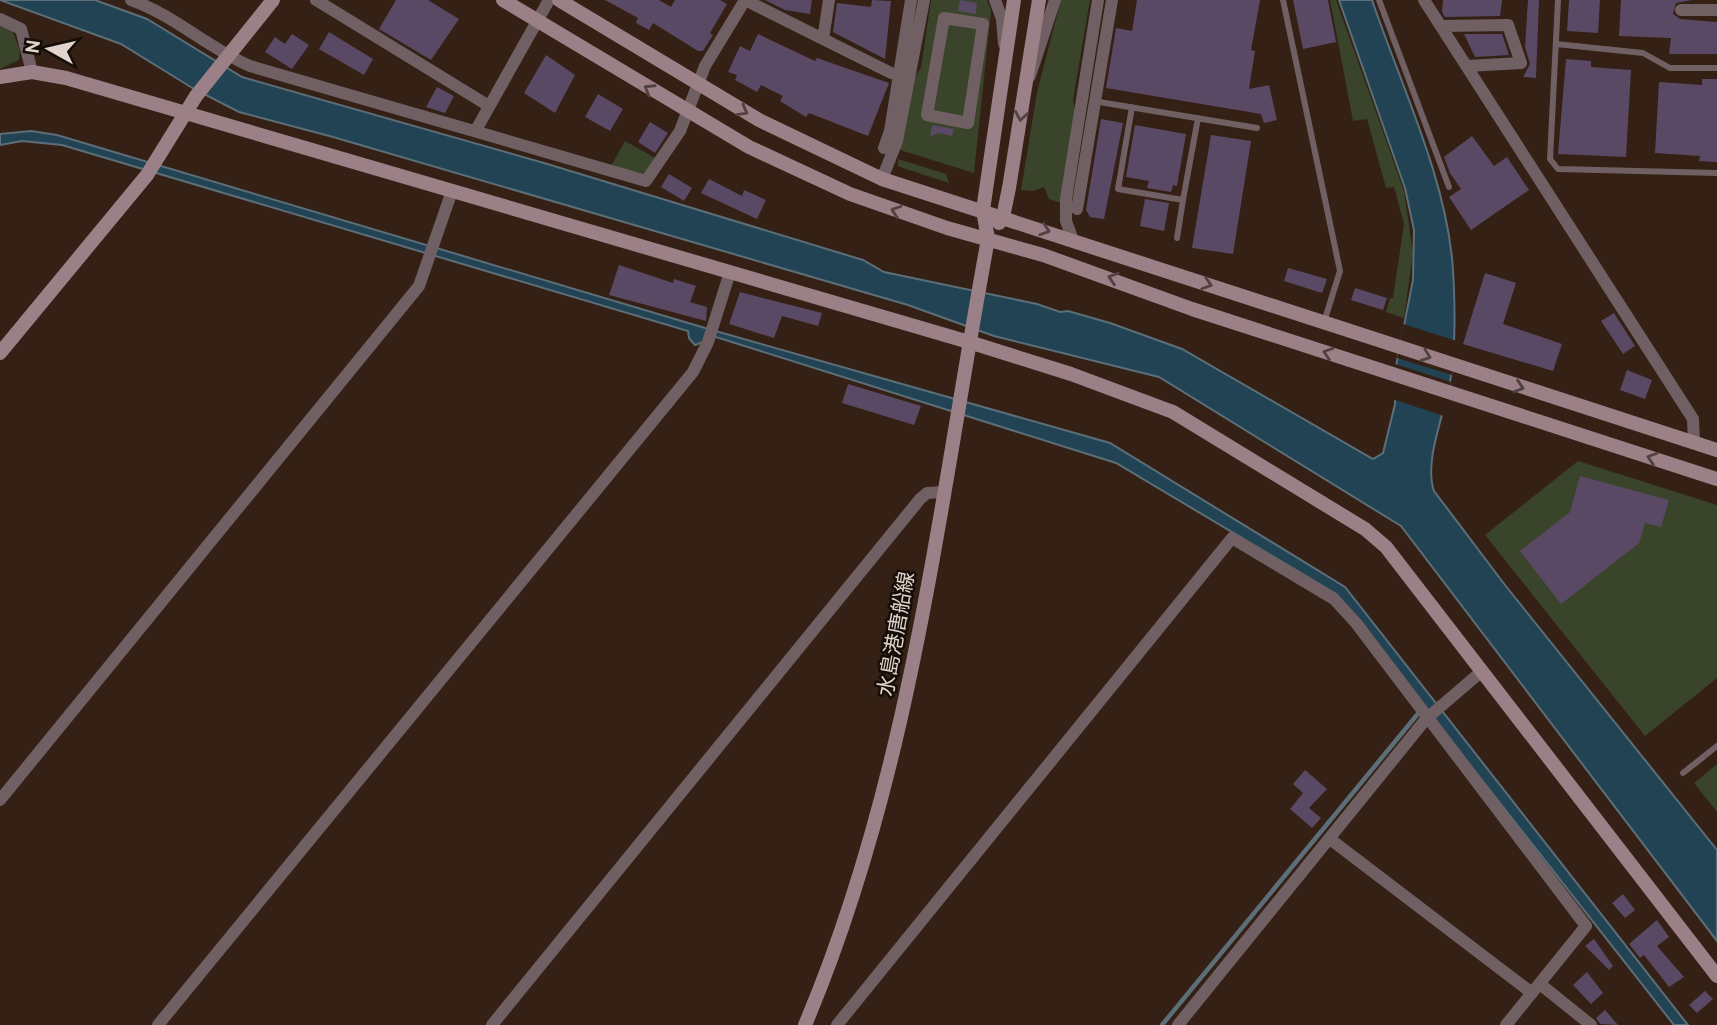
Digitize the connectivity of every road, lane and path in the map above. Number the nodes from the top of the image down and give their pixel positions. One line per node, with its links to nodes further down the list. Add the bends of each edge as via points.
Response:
1 (131, 0): 20 (street)
2 (273, 0): 28 (street)
3 (316, 0): 39 (street)
4 (503, 0): 24 (street)
5 (550, 0): 24 (street)
6 (559, 0): 35 (street)
7 (828, 0): 26 (street)
8 (911, 0): 33 (street)
9 (924, 0): 33 (street)
10 (995, 0): 29 (street, via 1002,19)
11 (1014, 0): 29 (street, 水島港唐船線)
12 (1039, 0): 36 (street, 水島港唐船線)
13 (1055, 0): 36 (street)
14 (1098, 0): 37 (street)
15 (1112, 0): 38 (street)
16 (1283, 0): 60 (lane, via 1340,271)
17 (1379, 0): 50 (lane)
18 (1424, 0): 25 (street)
19 (1558, 0): 27 (lane)
20 (157, 5): 28 (street)
21 (1681, 10): 22 (street)
22 (1717, 10)
23 (0, 19): 32 (street, via 21,29)
24 (538, 22): 39 (street); 41 (street, one-way to 24)
25 (1441, 26): 30 (street); 30 (street, via 1508,25 1521,63)
26 (821, 39): 33 (street); 35 (street, via 745,0)
27 (1556, 44): 31 (lane, via 1643,52 1670,68); 48 (lane, via 1550,159 1558,169)
28 (227, 59): 42 (street); 46 (street)
29 (1005, 59): 54 (street, 水島港唐船線)
30 (1467, 66): 63 (street, via 1693,419)
31 (1717, 68)
32 (32, 72): 34 (street); 42 (street)
33 (904, 76): 47 (street); 49 (street, via 897,141)
34 (0, 77)
35 (698, 85): 41 (street); 49 (street, one-way to 49)
36 (1026, 87): 55 (street, 水島港唐船線, one-way to 55)
37 (1081, 99): 38 (lane); 58 (street, via 1066,199 1066,221)
38 (1095, 101): 40 (lane); 53 (street)
39 (489, 106): 46 (street)
40 (1132, 107): 44 (lane); 52 (lane, via 1118,189)
41 (687, 112): 46 (street, via 680,131 646,181); 57 (street, one-way to 41, via 838,189)
42 (187, 113): 51 (street); 62 (street, via 151,168)
43 (927, 115): 43 (street, via 944,18 983,24 968,122)
44 (1198, 118): 45 (lane); 52 (lane)
45 (1257, 128)
46 (476, 130)
47 (884, 148)
48 (1717, 173)
49 (882, 179): 54 (street)
50 (1449, 187)
51 (452, 191): 59 (street); 71 (street, via 419,286)
52 (1183, 200): 56 (lane)
53 (1077, 209)
54 (983, 210): 55 (street); 57 (street, 水島港唐船線)
55 (1003, 217): 57 (street, 水島港唐船線); 58 (street, one-way to 58)
56 (1177, 238)
57 (989, 239): 61 (street, 水島港唐船線); 65 (street, one-way to 57)
58 (1073, 240): 60 (street, one-way to 60)
59 (730, 272): 61 (street); 75 (street, via 708,342 693,372)
60 (1324, 322): 63 (street, one-way to 63)
61 (970, 337): 66 (street, 水島港唐船線); 67 (street, via 1173,412 1365,529 1386,547)
62 (0, 353)
63 (1694, 443): 64 (street)
64 (1717, 450)
65 (1717, 479)
66 (943, 492): 76 (street, via 920,499); 77 (street, 水島港唐船線, via 893,759 857,883)
67 (1482, 671): 68 (street); 73 (street)
68 (1424, 714): 72 (street); 74 (street, via 1586,926); 78 (street, via 1334,599 1232,538)
69 (1717, 746): 70 (lane)
70 (1683, 773)
71 (0, 800)
72 (1330, 839): 74 (street); 79 (street)
73 (1717, 976)
74 (1536, 988): 80 (street); 81 (street)
75 (158, 1025)
76 (492, 1025)
77 (805, 1025)
78 (838, 1025)
79 (1178, 1025)
80 (1506, 1025)
81 (1591, 1025)

